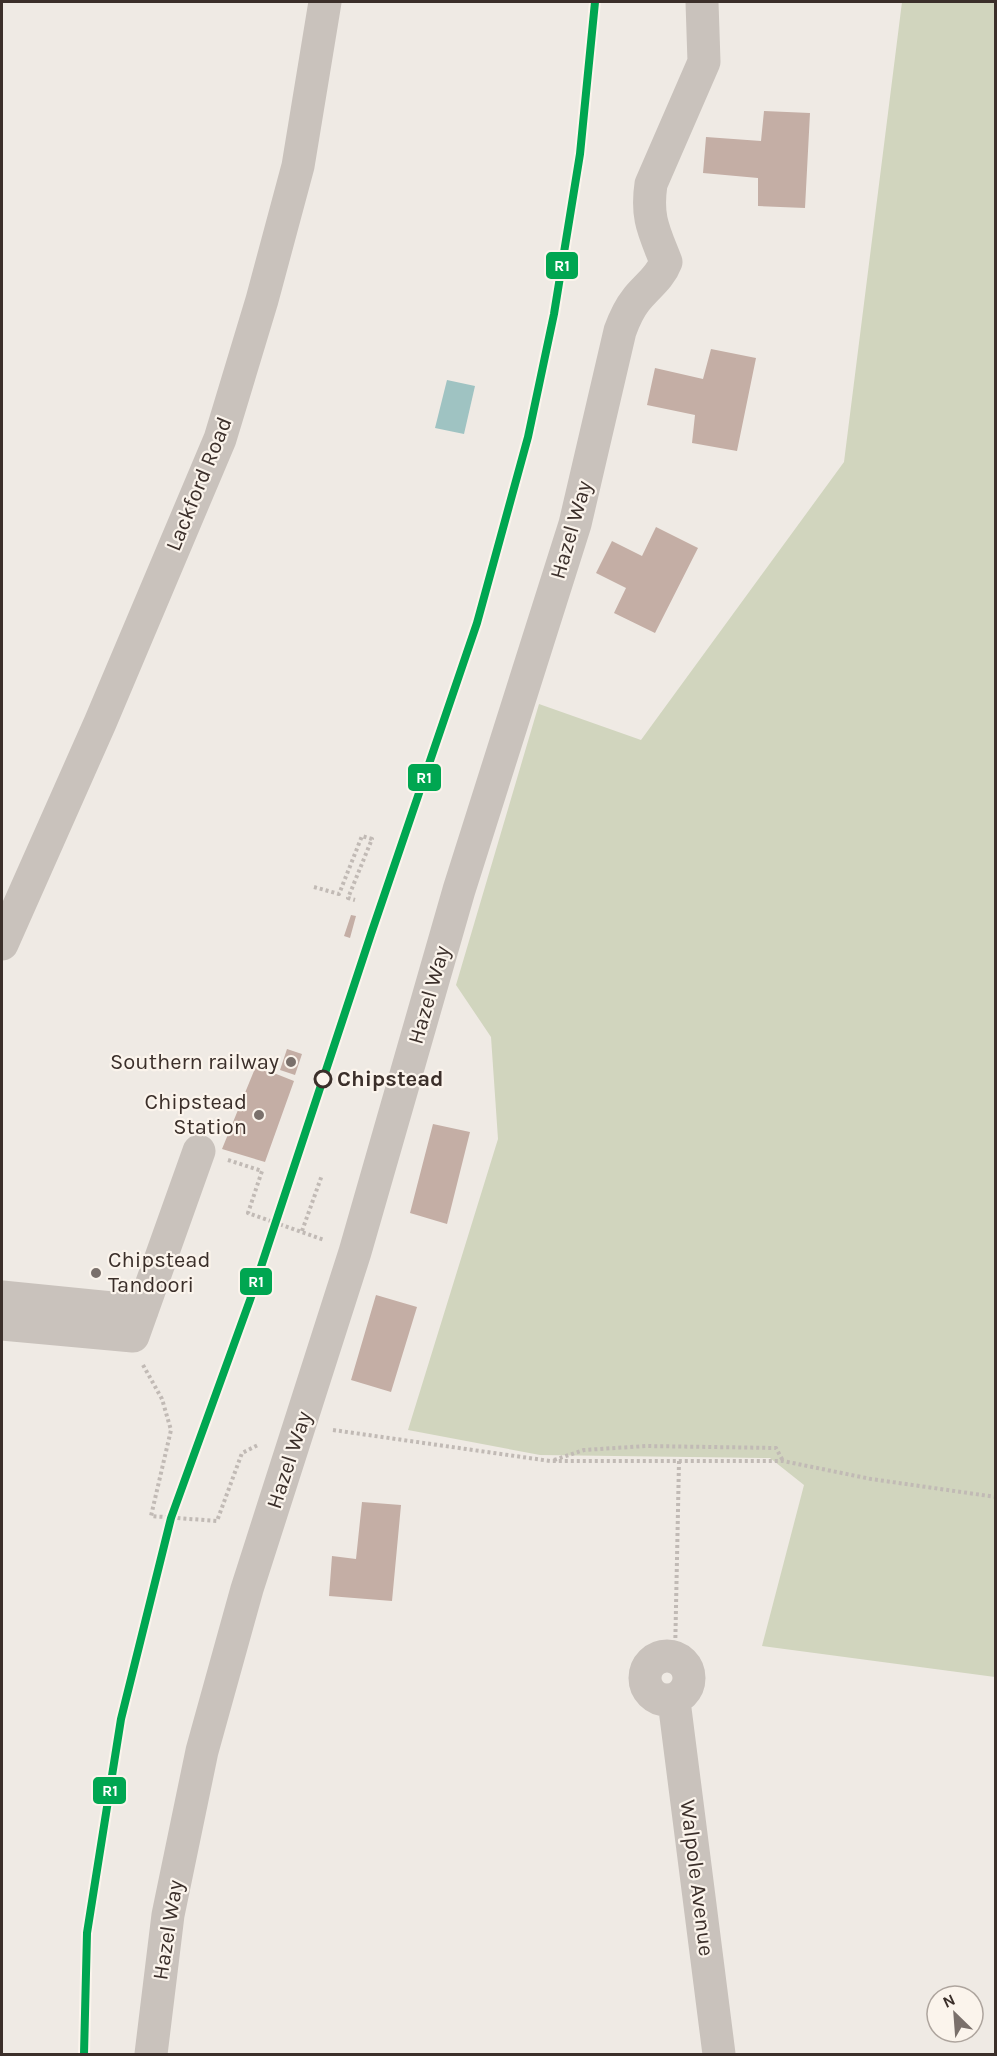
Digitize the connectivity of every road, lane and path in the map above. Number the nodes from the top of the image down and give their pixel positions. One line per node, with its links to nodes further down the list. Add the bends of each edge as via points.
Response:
1 (325, 2): 5 (street, Lackford Road, via 298,166 220,439)
2 (702, 2): 14 (street, Hazel Way, via 704,62 651,184 651,225 666,262 662,273 635,301 620,331 575,524 459,890)
3 (314, 887): 4 (path, via 339,894 362,836 372,839 348,898)
4 (355, 900)
5 (2, 944)
6 (199, 1151): 12 (street)
7 (262, 1171): 9 (path, via 248,1213)
8 (322, 1176): 9 (path)
9 (302, 1231): 10 (path)
10 (311, 1234)
11 (2, 1297): 12 (street)
12 (138, 1323): 13 (street); 14 (path, via 145,1370 162,1399 171,1430 151,1516 217,1521 242,1453)
13 (2, 1324)
14 (301, 1425): 15 (path); 20 (street, Hazel Way, via 247,1589 202,1751 168,1915)
15 (550, 1461): 16 (path); 17 (path, via 584,1450 646,1446 776,1448)
16 (679, 1461): 17 (path); 19 (path)
17 (783, 1461): 18 (path, via 871,1479)
18 (996, 1497)
19 (675, 1656): 21 (street, Walpole Avenue, via 689,1669 689,1688 674,1701)
20 (151, 2055)
21 (719, 2055)

